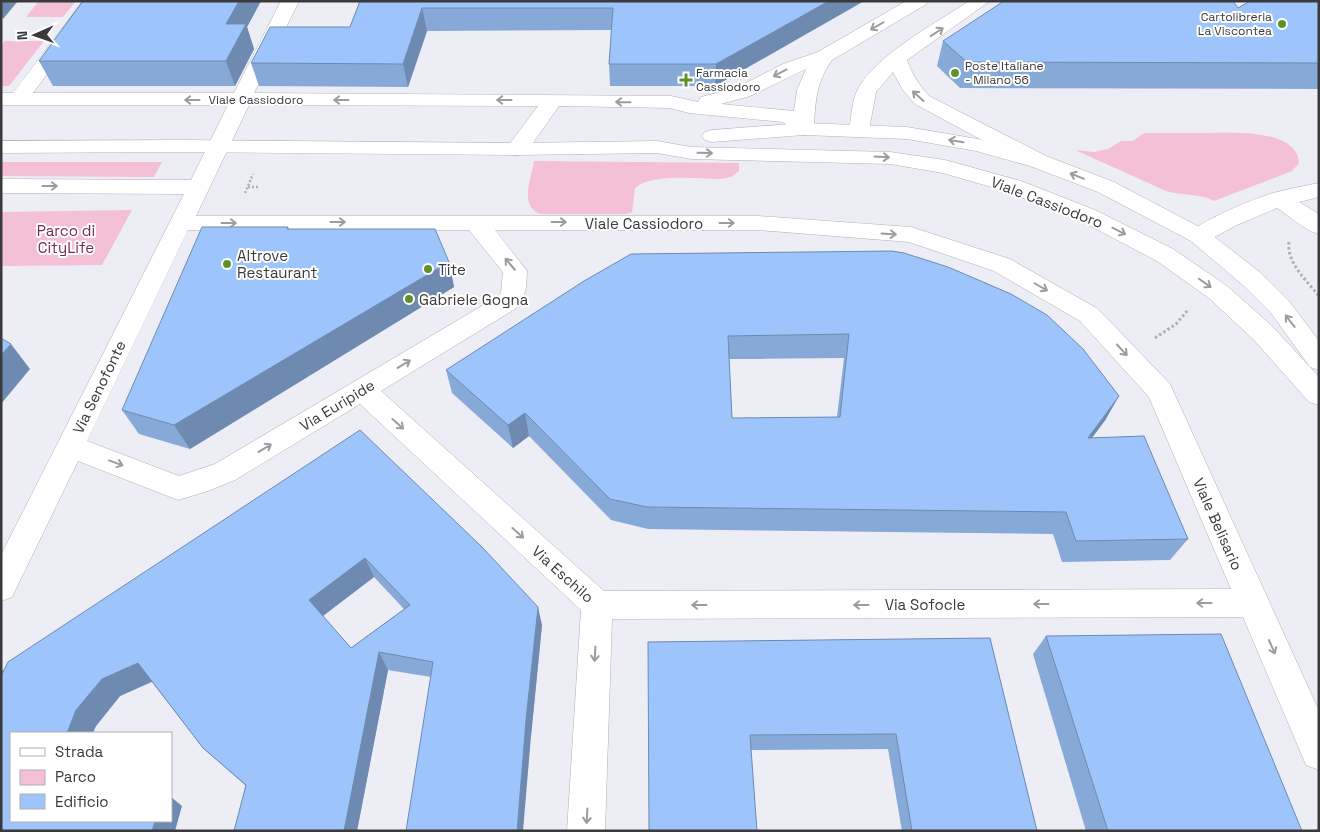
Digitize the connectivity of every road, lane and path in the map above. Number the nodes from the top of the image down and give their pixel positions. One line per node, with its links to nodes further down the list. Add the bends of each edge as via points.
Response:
1 (92, 1): 7 (street)
2 (290, 1): 8 (street, Via Senofonte)
3 (919, 1): 5 (street, one-way to 5)
4 (981, 1): 6 (street, one-way to 4)
5 (825, 56): 10 (street, one-way to 10, via 790,68 729,97 714,101); 11 (street, via 806,86)
6 (897, 59): 12 (street, via 867,90); 18 (street, one-way to 6, via 922,100 910,88)
7 (10, 100): 8 (street, Viale Cassiodoro, one-way to 7)
8 (240, 100): 9 (street, Viale Cassiodoro, one-way to 8); 14 (street, Via Senofonte)
9 (553, 100): 10 (street, Viale Cassiodoro, one-way to 9); 16 (street)
10 (671, 102): 11 (street, Viale Cassiodoro, via 689,107 789,116)
11 (804, 130): 12 (street, Viale Cassiodoro); 15 (street, Viale Cassiodoro, via 688,136); 17 (street)
12 (860, 130): 17 (street); 18 (street, Viale Cassiodoro, one-way to 12, via 978,145 907,133)
13 (5, 147): 14 (street, Viale Cassiodoro)
14 (218, 147): 16 (street, Viale Cassiodoro); 21 (street, Via Senofonte)
15 (657, 147): 16 (street, Viale Cassiodoro); 17 (street, Viale Cassiodoro, one-way to 17, via 691,153)
16 (517, 149)
17 (833, 155): 32 (street, Viale Cassiodoro, one-way to 32, via 890,158 945,167 1014,186 1087,215)
18 (1038, 161): 30 (street, Viale Cassiodoro, one-way to 18, via 1106,187)
19 (255, 170): 22 (path)
20 (1, 186): 21 (street, one-way to 21)
21 (198, 187): 28 (street, Via Senofonte)
22 (248, 187): 23 (path); 25 (path)
23 (260, 187)
24 (1319, 190): 26 (street)
25 (244, 195)
26 (1279, 199): 29 (street); 30 (street)
27 (475, 222): 28 (street, Viale Cassiodoro, one-way to 27); 35 (street, Viale Cassiodoro, one-way to 35, via 758,223 911,235 1002,265); 38 (street, Via Euripide, one-way to 27, via 506,303 513,295 515,271)
28 (180, 223): 40 (street, Via Senofonte)
29 (1319, 227)
30 (1199, 236): 32 (street); 37 (street, Viale Cassiodoro, one-way to 30, via 1280,307)
31 (1292, 238): 33 (path, via 1287,248 1290,258)
32 (1165, 254): 39 (street, Viale Cassiodoro, one-way to 39, via 1218,292 1262,333)
33 (1319, 296)
34 (1188, 309): 36 (path, via 1176,324)
35 (1089, 315): 36 (street, Viale Belisario, one-way to 36)
36 (1129, 357): 42 (street, Viale Belisario, via 1160,391)
37 (1319, 360)
38 (363, 390): 40 (street, Via Euripide, one-way to 38, via 178,488 225,472); 43 (street, Via Eschilo, one-way to 43)
39 (1319, 395)
40 (70, 446): 41 (street, Via Senofonte)
41 (1, 587)
42 (1253, 603): 43 (street, Via Sofocle, one-way to 43); 46 (street, Viale Belisario, one-way to 46)
43 (597, 605): 47 (street, Via Eschilo, one-way to 47)
44 (9, 668): 45 (path)
45 (1, 673)
46 (1319, 752)
47 (586, 831)

